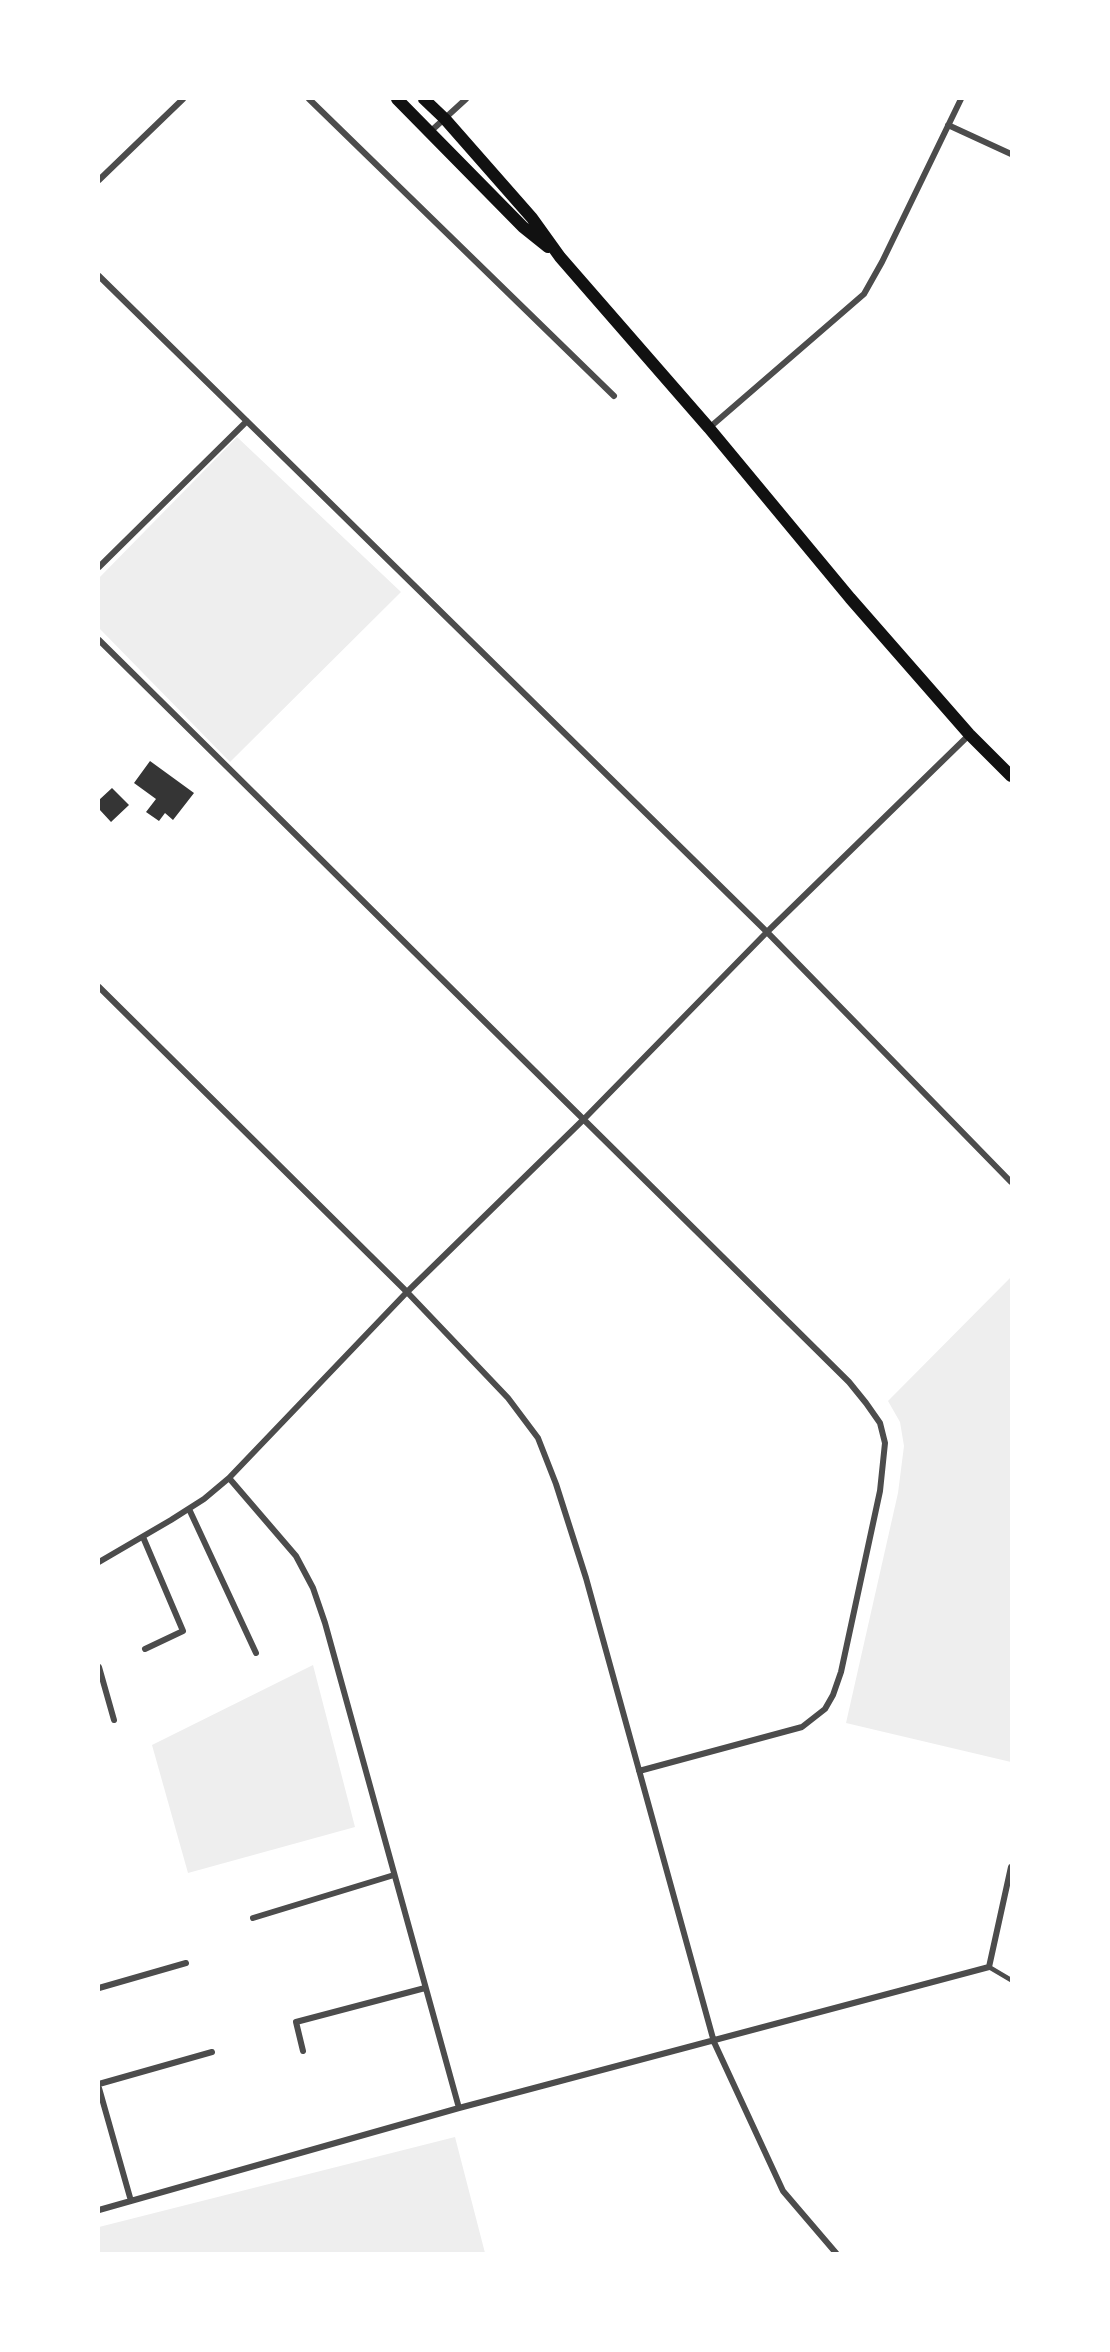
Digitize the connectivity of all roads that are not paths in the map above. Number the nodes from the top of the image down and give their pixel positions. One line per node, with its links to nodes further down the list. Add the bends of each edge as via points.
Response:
1 (183, 99): 11 (street)
2 (309, 99): 14 (street)
3 (397, 99): 9 (main road)
4 (424, 99): 7 (main road)
5 (466, 99): 7 (street)
6 (961, 99): 8 (street)
7 (445, 119): 9 (street); 12 (main road, via 532,218)
8 (948, 125): 10 (street); 16 (street, via 864,294)
9 (431, 131): 12 (main road, via 523,227)
10 (1011, 154)
11 (99, 180)
12 (560, 258): 16 (main road)
13 (99, 276): 15 (street)
14 (614, 396)
15 (247, 421): 17 (street); 21 (street)
16 (709, 428): 19 (main road)
17 (99, 567)
18 (99, 640): 23 (street)
19 (969, 734): 20 (main road); 21 (street)
20 (1011, 776)
21 (766, 932): 23 (street); 24 (street)
22 (99, 987): 25 (street)
23 (584, 1119): 25 (street); 34 (street, via 849,1382 880,1423 885,1443 880,1491 841,1672 825,1709 802,1727)
24 (1011, 1182)
25 (407, 1292): 26 (street); 34 (street, via 508,1398 538,1438 586,1578)
26 (229, 1478): 27 (street); 36 (street, via 296,1556 313,1588)
27 (189, 1509): 28 (street); 31 (street)
28 (143, 1537): 29 (street); 30 (street, via 183,1632)
29 (99, 1562)
30 (145, 1649)
31 (256, 1653)
32 (99, 1666): 33 (street)
33 (114, 1720)
34 (639, 1771): 43 (street)
35 (1011, 1867): 39 (street)
36 (394, 1875): 37 (street); 42 (street)
37 (253, 1918)
38 (186, 1963): 41 (street)
39 (989, 1967): 40 (lane); 43 (street)
40 (1011, 1980)
41 (99, 1988)
42 (425, 1988): 44 (street, via 296,2022); 47 (street)
43 (714, 2042): 47 (street); 50 (street, via 783,2191)
44 (303, 2051)
45 (212, 2052): 46 (street)
46 (99, 2086): 48 (street)
47 (459, 2109): 48 (street)
48 (131, 2201): 49 (street)
49 (99, 2210)
50 (836, 2253)

